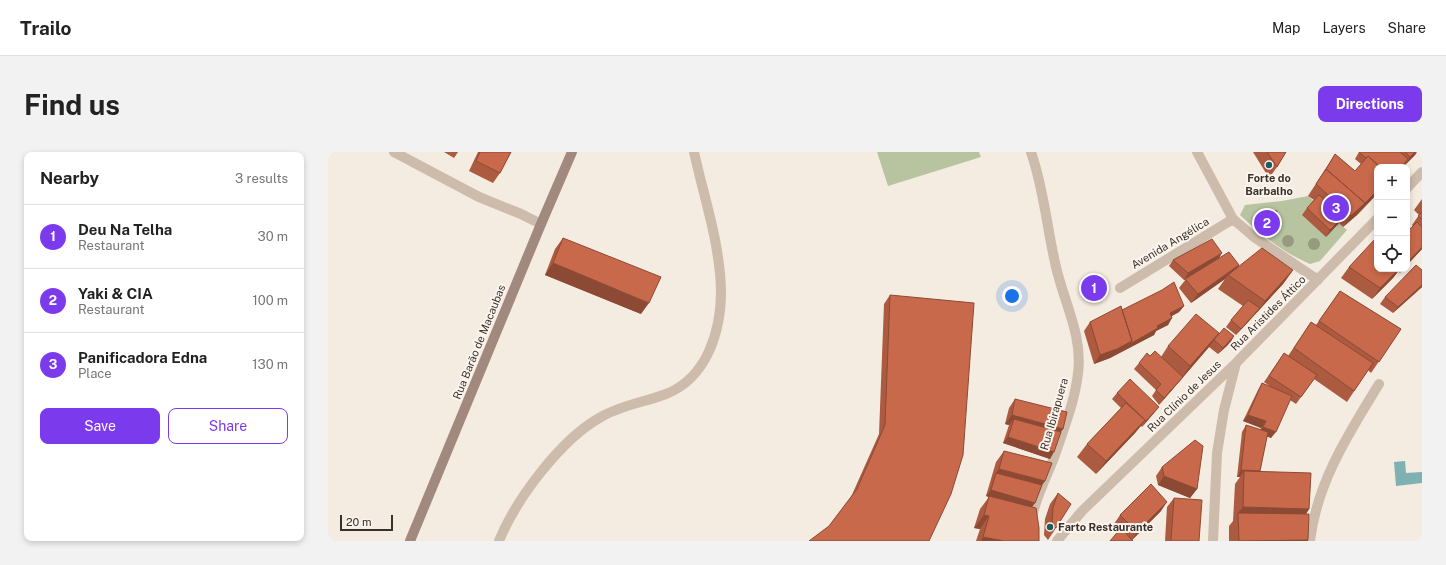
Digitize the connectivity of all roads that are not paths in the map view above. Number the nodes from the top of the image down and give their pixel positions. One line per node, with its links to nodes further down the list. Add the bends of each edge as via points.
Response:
1 (394, 152): 10 (street, via 479,197)
2 (572, 152): 10 (street, Rua Barão de Macaubas)
3 (694, 152): 16 (street, via 714,235 721,293 718,324 704,362 680,387 601,416 571,438 525,493 505,524)
4 (1031, 152): 17 (street, Rua Ibirapuera, via 1056,269 1072,318 1079,352 1077,384 1070,410 1034,511 1031,529)
5 (1197, 152): 8 (street, Rua Aristides Áttico)
6 (1422, 172): 7 (street)
7 (1410, 185)
8 (1233, 218): 11 (street, Rua Aristides Áttico, via 1254,237); 12 (street, Avenida Angélica)
9 (1374, 222): 11 (street, Rua Aristides Áttico)
10 (541, 224): 15 (street, Rua Barão de Macaubas)
11 (1318, 280): 13 (street, Rua Aristides Áttico)
12 (1120, 288)
13 (1236, 363): 18 (street, Rua Clínio de Jesus, via 1082,511); 19 (street, Rua Clínio de Jesus, via 1224,410 1217,454)
14 (1379, 384): 20 (street, via 1328,474)
15 (410, 541)
16 (498, 541)
17 (1034, 541)
18 (1057, 541)
19 (1214, 541)
20 (1310, 541)

